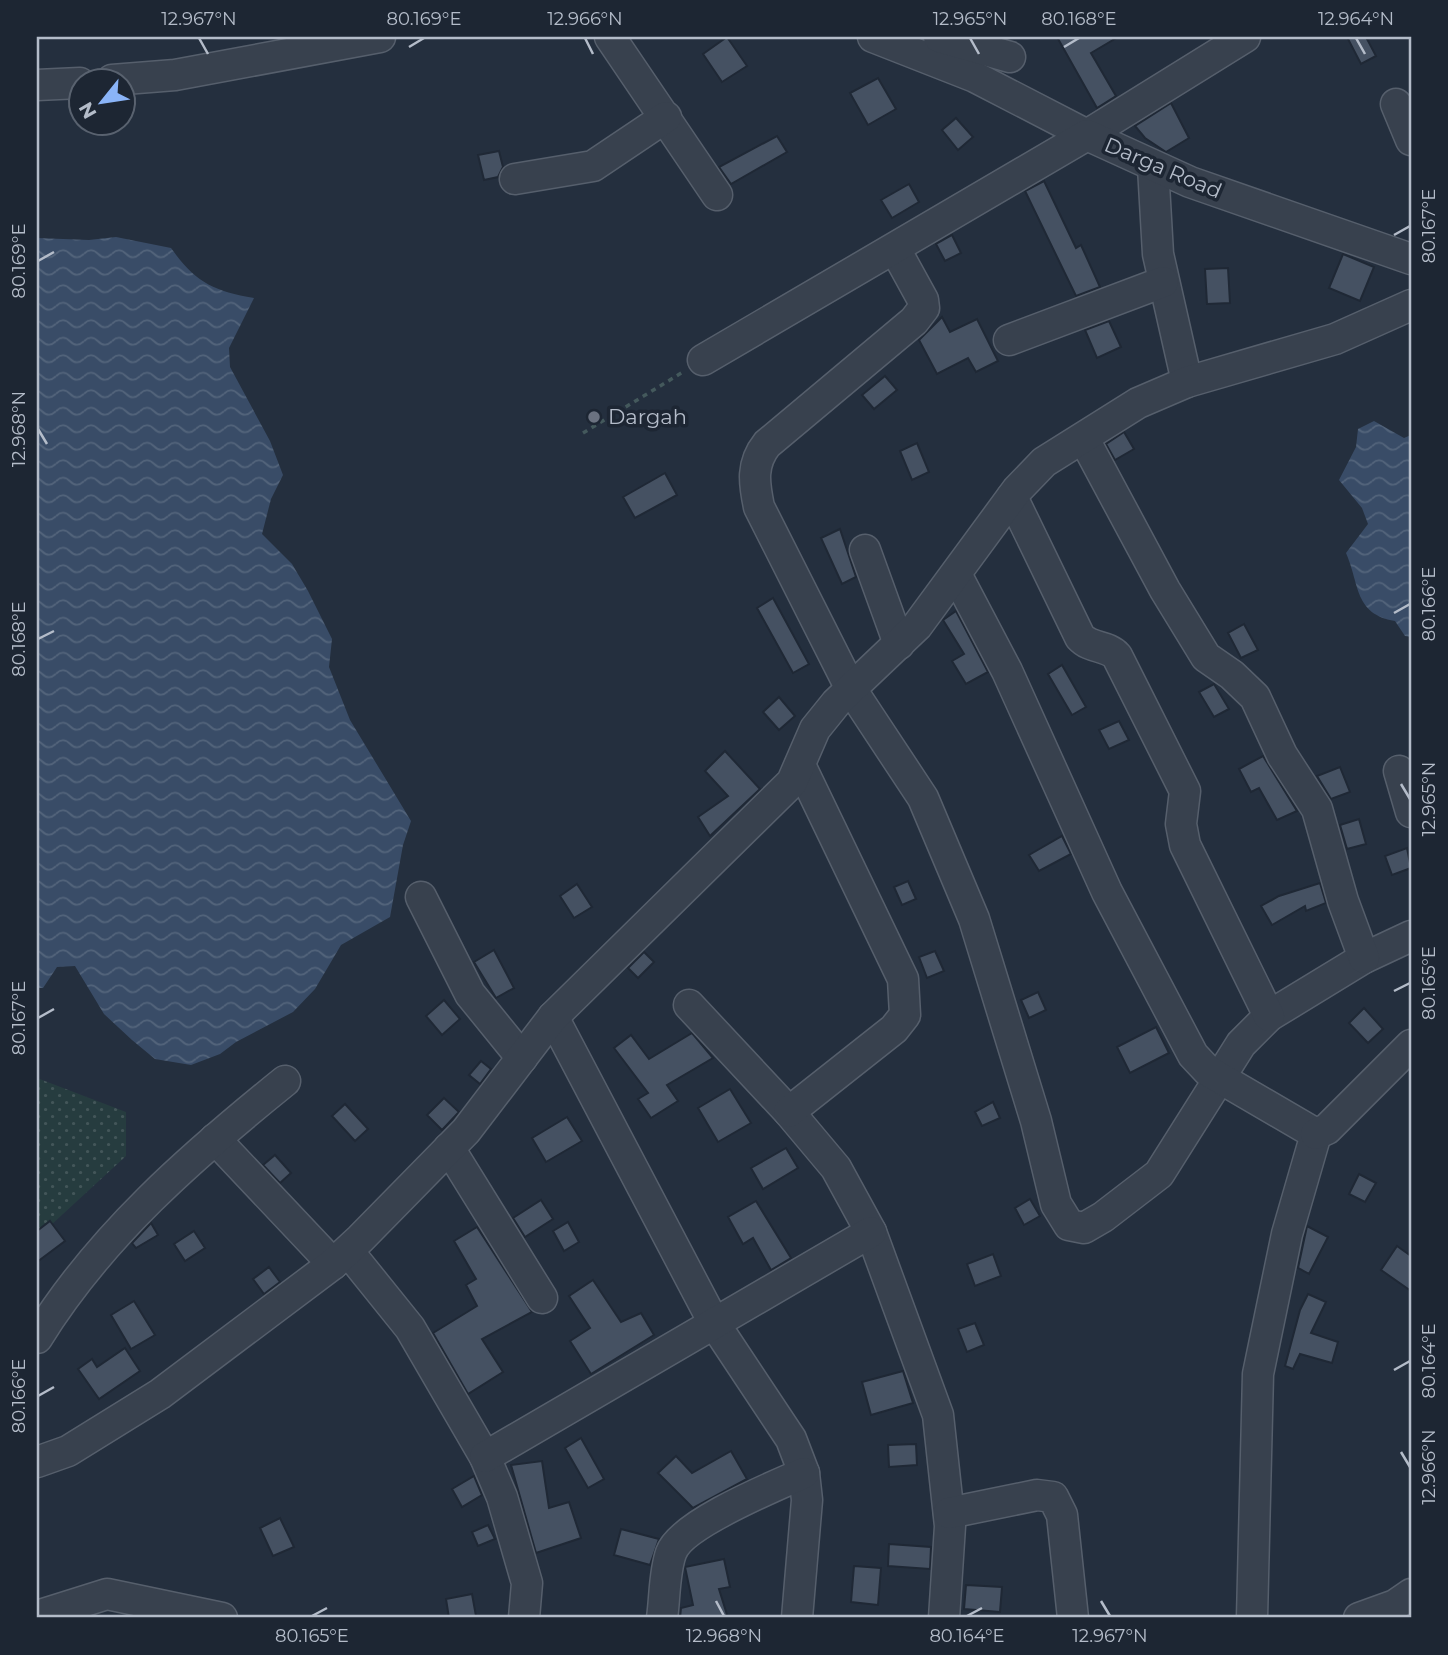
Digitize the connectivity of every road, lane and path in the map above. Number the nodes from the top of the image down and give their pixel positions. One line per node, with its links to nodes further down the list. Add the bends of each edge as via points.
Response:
1 (380, 37): 7 (street)
2 (610, 37): 11 (street)
3 (873, 37): 12 (street, via 975,76)
4 (939, 37): 6 (street)
5 (1245, 37): 12 (street)
6 (1010, 57)
7 (136, 78)
8 (66, 84): 9 (street)
9 (37, 85)
10 (1396, 104): 13 (street)
11 (666, 117): 15 (street, via 593,166); 16 (street)
12 (1087, 135): 14 (street, Darga Road); 17 (street, Darga Road)
13 (1411, 139)
14 (1153, 167): 18 (street, Darga Road); 19 (street)
15 (514, 179)
16 (717, 195)
17 (895, 249): 22 (street, Darga Road); 30 (street, via 922,300 920,313 767,444 754,466 760,507)
18 (1411, 259)
19 (1163, 282): 21 (street); 23 (street)
20 (1411, 306): 23 (street, via 1335,339)
21 (1009, 340)
22 (703, 360): 24 (path)
23 (1187, 382): 25 (street, via 1138,404)
24 (583, 433)
25 (1084, 439): 26 (street, via 1044,462); 36 (street, via 1206,657 1255,697 1282,755 1317,809)
26 (1012, 497): 28 (street); 38 (street, via 1080,637 1117,656 1185,791 1181,824 1185,845)
27 (865, 550): 29 (street)
28 (957, 576): 29 (street); 42 (street, via 1007,671 1107,892 1193,1055)
29 (899, 644): 30 (street)
30 (851, 689): 31 (street, via 815,729); 42 (street, via 923,798 974,919 1056,1204 1069,1225 1084,1227 1103,1217 1159,1174)
31 (800, 765): 39 (street, via 792,782); 44 (street, via 904,979 906,996 905,1015 894,1029)
32 (1399, 771): 33 (street)
33 (1411, 812)
34 (421, 897): 41 (street, via 470,994)
35 (1411, 936): 36 (street)
36 (1364, 958): 38 (street)
37 (689, 1005): 44 (street)
38 (1269, 1016): 42 (street, via 1241,1044)
39 (553, 1017): 41 (street); 51 (street)
40 (1411, 1045): 45 (street, via 1327,1129)
41 (522, 1058): 47 (street)
42 (1220, 1079): 45 (street)
43 (285, 1081): 46 (street)
44 (789, 1112): 48 (street, via 835,1168)
45 (1316, 1134): 65 (street, via 1287,1234 1258,1374)
46 (215, 1139): 49 (street); 52 (street, via 100,1250)
47 (449, 1148): 49 (street); 50 (street)
48 (871, 1232): 51 (street); 56 (street, via 937,1415)
49 (340, 1257): 53 (street, via 410,1328); 54 (street, via 160,1394 68,1451)
50 (542, 1297)
51 (714, 1323): 53 (street); 55 (street, via 791,1439)
52 (37, 1338)
53 (485, 1457): 60 (street, via 527,1583)
54 (37, 1462)
55 (804, 1473): 61 (street, via 736,1504 676,1543); 62 (street, via 807,1500)
56 (949, 1513): 63 (street); 64 (street, via 1037,1495 1052,1497 1062,1515)
57 (1411, 1594): 66 (street, via 1383,1611)
58 (37, 1616): 59 (street, via 107,1594)
59 (222, 1618)
60 (524, 1618)
61 (662, 1618)
62 (797, 1618)
63 (944, 1618)
64 (1073, 1618)
65 (1252, 1618)
66 (1359, 1618)

